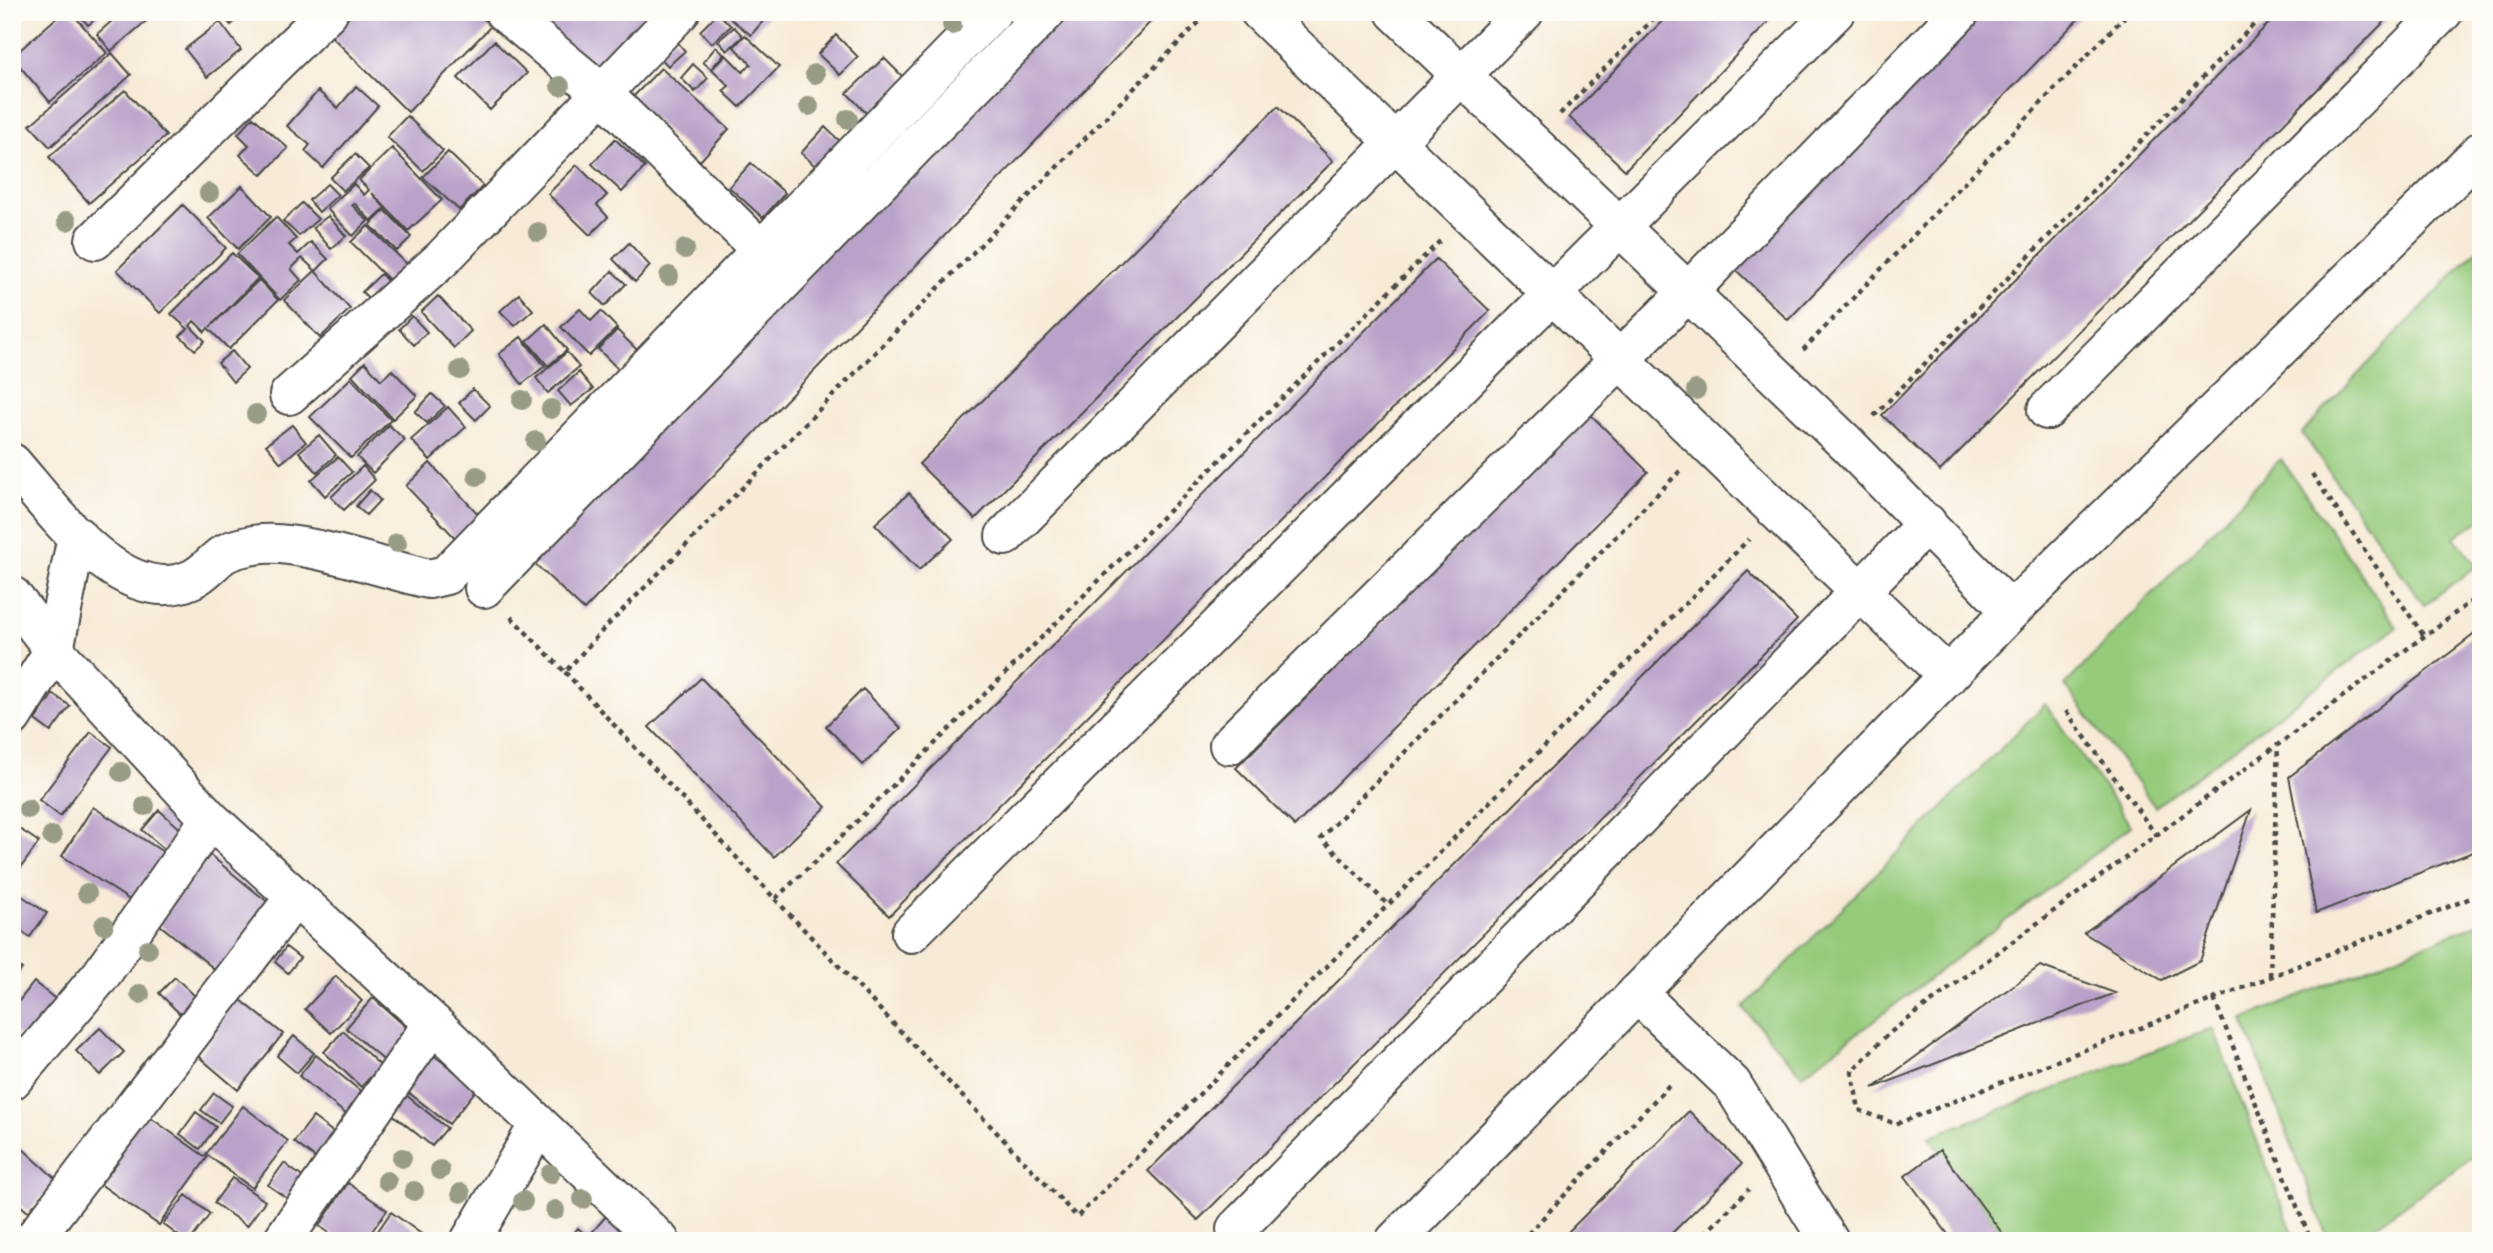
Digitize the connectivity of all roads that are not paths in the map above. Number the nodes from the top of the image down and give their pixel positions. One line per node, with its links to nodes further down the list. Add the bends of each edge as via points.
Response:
1 (328, 12): 17 (street)
2 (504, 12): 13 (street)
3 (680, 12): 13 (street)
4 (992, 12): 18 (street)
5 (1046, 12): 28 (street)
6 (1260, 12): 14 (street)
7 (1395, 12): 12 (street)
8 (1524, 12): 12 (street)
9 (1835, 12): 16 (street)
10 (1960, 12): 20 (street)
11 (2443, 12): 23 (street)
12 (1461, 76): 14 (street); 16 (street)
13 (603, 94): 18 (street); 22 (street, via 442,258)
14 (1393, 141): 19 (street); 27 (street)
15 (2481, 151): 31 (street)
16 (1620, 228): 19 (street); 20 (street)
17 (96, 240)
18 (761, 250): 26 (street, via 446,575 429,579 315,550 263,544 224,553 193,579 147,584 119,573)
19 (1551, 293): 21 (street); 38 (street)
20 (1687, 293): 21 (street); 25 (street)
21 (1620, 359): 29 (street); 35 (street)
22 (289, 395)
23 (2047, 410)
24 (12, 463): 26 (street)
25 (1927, 523): 29 (street); 31 (street)
26 (77, 536): 32 (street)
27 (1005, 536)
28 (484, 588)
29 (1860, 592): 33 (street); 43 (street)
30 (12, 596): 32 (street)
31 (2011, 611): 33 (street)
32 (54, 650): 34 (street); 36 (street)
33 (1948, 676): 39 (street)
34 (12, 717)
35 (1229, 745)
36 (210, 819): 37 (street); 41 (street, via 101,975)
37 (295, 897): 40 (street); 44 (street)
38 (911, 933)
39 (1637, 993): 48 (street); 49 (street, via 1732,1084)
40 (433, 1023): 42 (street); 45 (street)
41 (12, 1080)
42 (538, 1126): 46 (street); 47 (street)
43 (1236, 1230)
44 (32, 1241)
45 (282, 1241)
46 (470, 1241)
47 (660, 1241)
48 (1395, 1241)
49 (1829, 1241)

